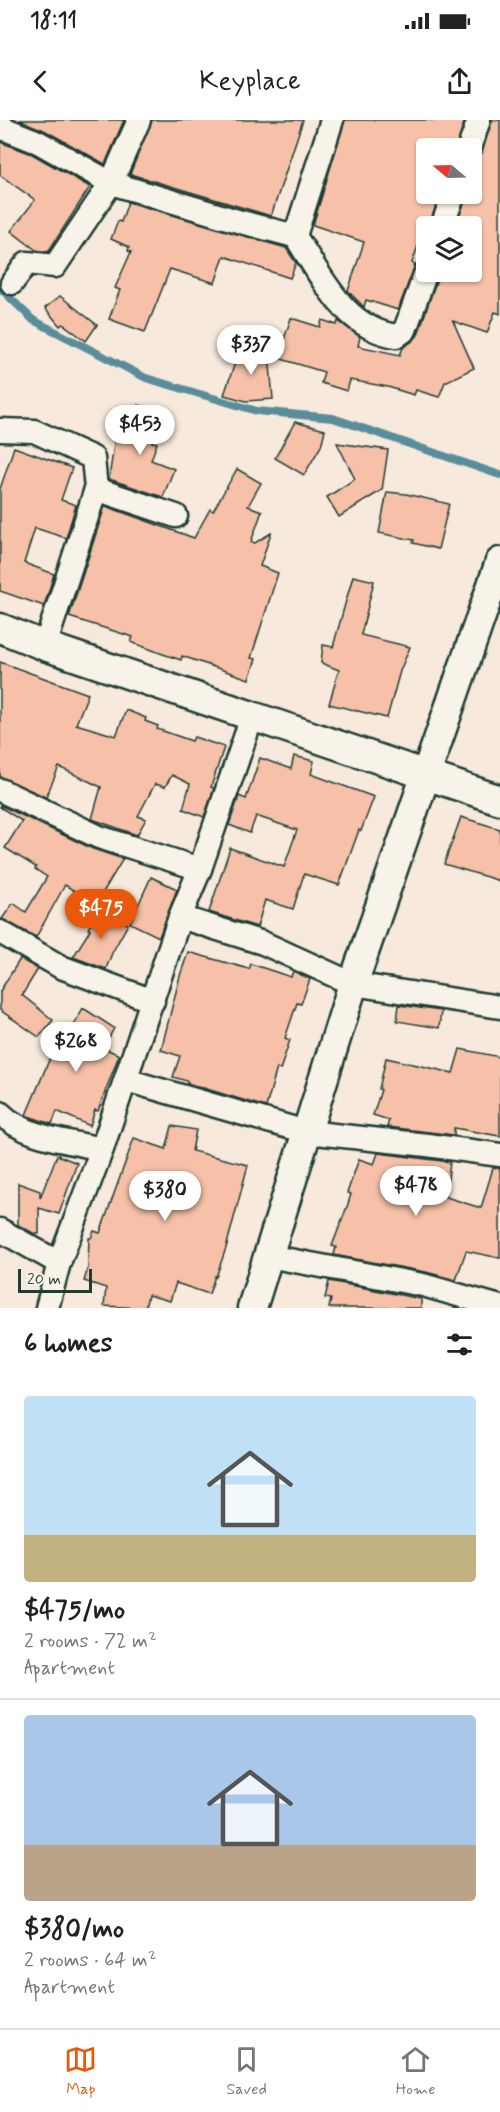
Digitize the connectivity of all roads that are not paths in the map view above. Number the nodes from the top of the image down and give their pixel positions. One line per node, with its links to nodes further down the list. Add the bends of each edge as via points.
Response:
1 (139, 120): 6 (street)
2 (332, 120): 7 (street)
3 (478, 120): 5 (street)
4 (0, 127): 6 (street, via 38,142)
5 (472, 138)
6 (111, 183): 7 (street); 9 (street, via 55,266 27,263)
7 (295, 236): 8 (street, via 332,296 347,311 384,334 397,336 405,330)
8 (422, 282)
9 (12, 283)
10 (0, 430): 11 (street, via 34,431 93,458)
11 (96, 489): 12 (street); 15 (street)
12 (176, 516)
13 (500, 562): 17 (street)
14 (0, 628): 15 (street)
15 (45, 646): 16 (street)
16 (252, 717): 17 (street); 20 (street)
17 (427, 775): 19 (street); 23 (street)
18 (0, 790): 20 (street, via 99,837)
19 (500, 800)
20 (200, 869): 21 (street)
21 (180, 917): 23 (street, via 263,943); 24 (street)
22 (0, 932): 24 (street, via 61,968)
23 (353, 984): 25 (street); 28 (street)
24 (153, 1001): 26 (street)
25 (500, 1006)
26 (126, 1080): 28 (street); 29 (street)
27 (0, 1113): 29 (street, via 14,1125 32,1132)
28 (306, 1132): 30 (street); 32 (street)
29 (102, 1149): 33 (street)
30 (500, 1155)
31 (0, 1230): 33 (street)
32 (268, 1256): 34 (street, via 423,1285); 36 (street)
33 (59, 1263): 35 (street)
34 (500, 1306)
35 (47, 1308)
36 (252, 1308)

